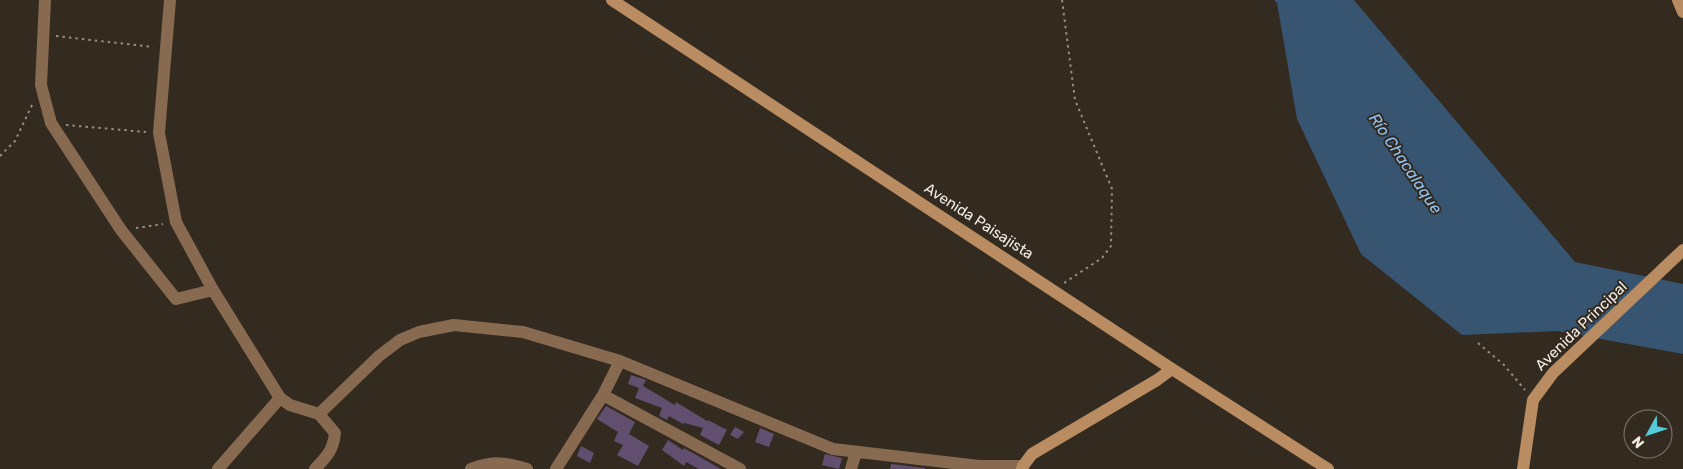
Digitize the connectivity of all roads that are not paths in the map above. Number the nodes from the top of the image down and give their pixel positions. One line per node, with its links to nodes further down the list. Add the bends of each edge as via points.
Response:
1 (45, 0): 7 (street, via 41,85 51,124 121,230 176,299)
2 (170, 0): 7 (street, via 159,133 176,222)
3 (612, 0): 9 (main road, Avenida Paisajista)
4 (1678, 0): 5 (main road)
5 (1683, 12)
6 (1683, 250): 23 (main road, Avenida Principal, via 1553,373 1533,400)
7 (213, 290): 11 (street)
8 (620, 361): 10 (street); 12 (street, via 522,332 454,325 419,332 400,340); 13 (street, via 833,449)
9 (1172, 368): 14 (main road, via 1032,454); 22 (main road, Avenida Paisajista)
10 (602, 395): 19 (street); 20 (street)
11 (280, 398): 12 (street, via 290,405); 15 (street)
12 (319, 414): 16 (street, via 335,433 330,453)
13 (856, 452): 14 (street, via 979,466); 21 (street)
14 (1022, 467)
15 (218, 469)
16 (315, 469)
17 (471, 469): 18 (street, via 484,464 506,463)
18 (526, 469)
19 (556, 469)
20 (740, 469)
21 (851, 469)
22 (1328, 469)
23 (1522, 469)

